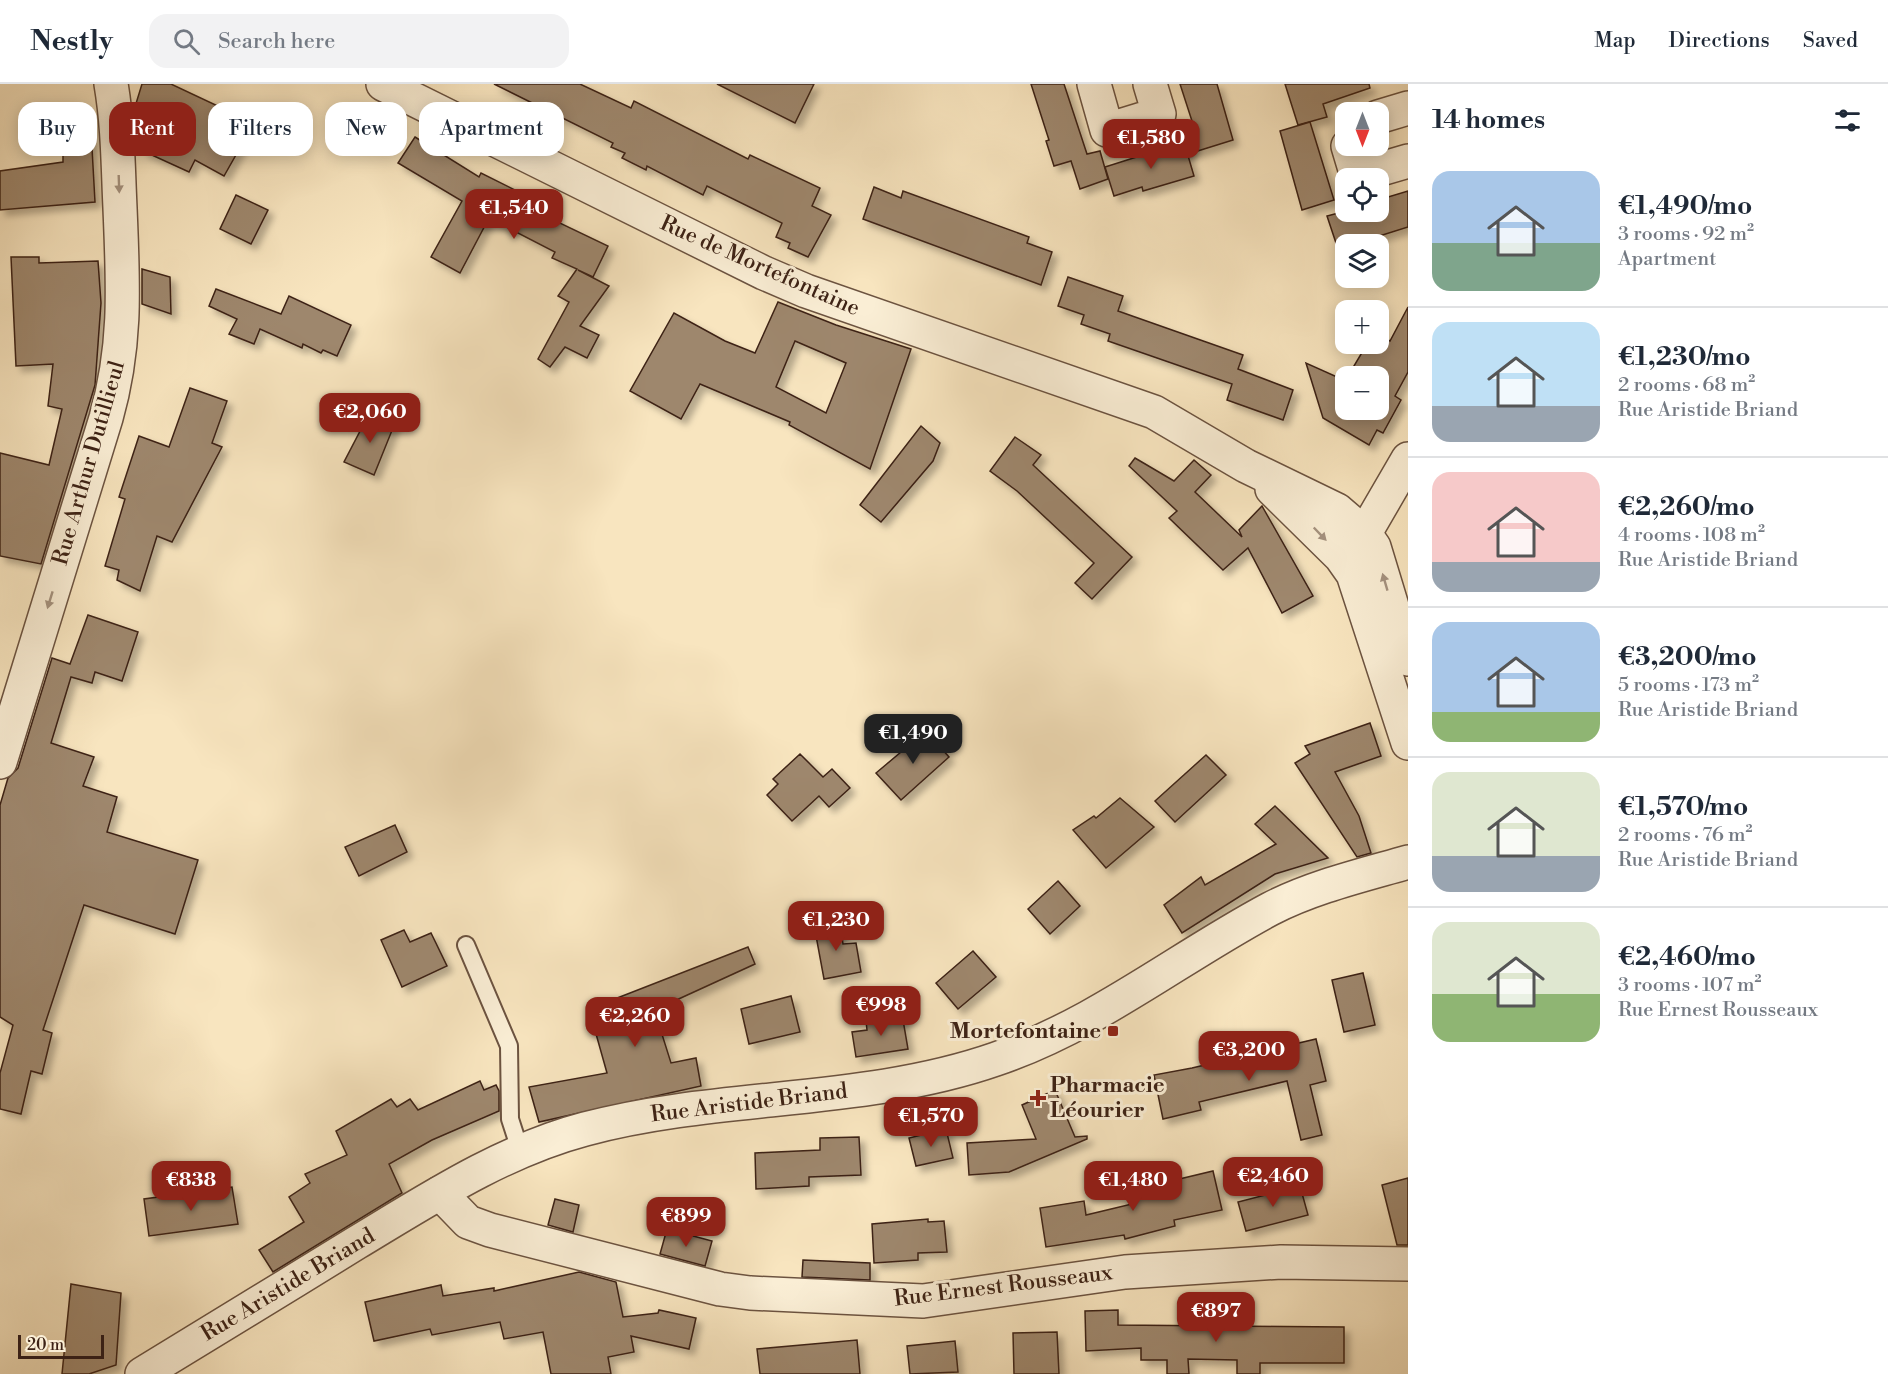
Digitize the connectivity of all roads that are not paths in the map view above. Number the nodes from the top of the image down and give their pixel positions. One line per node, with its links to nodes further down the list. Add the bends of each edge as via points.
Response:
1 (111, 84): 15 (street, Rue Arthur Dutillieul, one-way to 15, via 117,130 123,290 118,371)
2 (383, 84): 10 (street, Rue de Mortefontaine, via 764,273 842,306 1154,412)
3 (1094, 84): 4 (street, via 1107,130 1159,114)
4 (1150, 84)
5 (1408, 108): 6 (street)
6 (1389, 114)
7 (1351, 156): 8 (street, via 1357,176)
8 (1408, 161)
9 (1408, 459): 11 (street)
10 (1246, 466): 11 (street, Rue de Mortefontaine, via 1337,510); 12 (street, Rue de Mortefontaine, one-way to 12, via 1288,502)
11 (1365, 534): 12 (street); 13 (street, Rue de Mortefontaine, one-way to 11, via 1377,554)
12 (1347, 564): 14 (street, Rue de Mortefontaine, via 1358,584)
13 (1408, 659)
14 (1408, 743)
15 (0, 762)
16 (1408, 862): 18 (street, Rue Aristide Briand, via 1273,907 1095,1014 1028,1047 972,1067 897,1085 649,1116 588,1128)
17 (466, 945): 18 (lane, via 509,1046 510,1119)
18 (520, 1150): 19 (street, Rue Aristide Briand)
19 (440, 1193): 20 (street, Rue Ernest Rousseaux, via 468,1222 490,1230 720,1289 750,1293 923,1300 1125,1272 1281,1262); 21 (street, Rue Aristide Briand)
20 (1408, 1264)
21 (142, 1374)

